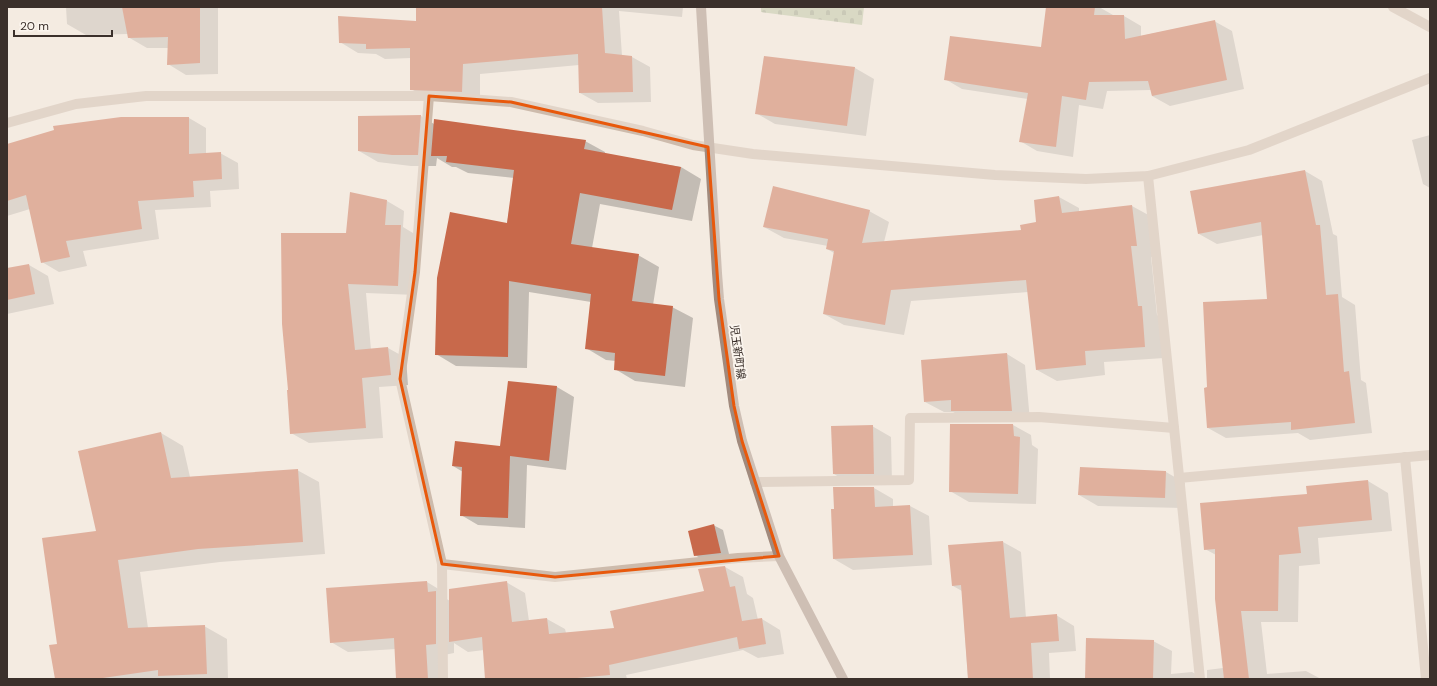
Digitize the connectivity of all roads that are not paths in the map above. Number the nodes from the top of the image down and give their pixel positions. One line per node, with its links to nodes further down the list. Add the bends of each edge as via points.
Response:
1 (701, 7): 7 (main road, 児玉新町線)
2 (1393, 7): 3 (street)
3 (1430, 28)
4 (1430, 78): 8 (street, via 1249,150)
5 (429, 96): 6 (street, via 146,96 76,104); 7 (street, via 511,102); 15 (street, via 415,272 400,379)
6 (7, 123)
7 (708, 147): 8 (street, via 753,154 995,175 1086,179); 13 (main road, 児玉新町線, via 717,279 724,338 742,441)
8 (1148, 176): 9 (street)
9 (1174, 428): 12 (street); 13 (street, via 1039,417 910,418 909,480)
10 (1430, 455): 11 (street)
11 (1405, 458): 12 (street); 19 (street)
12 (1179, 478): 18 (street)
13 (755, 482): 14 (main road, 児玉新町線)
14 (779, 556): 15 (street, via 555,577); 17 (main road, 児玉新町線)
15 (442, 564): 16 (street)
16 (443, 679)
17 (844, 679)
18 (1200, 679)
19 (1426, 679)

